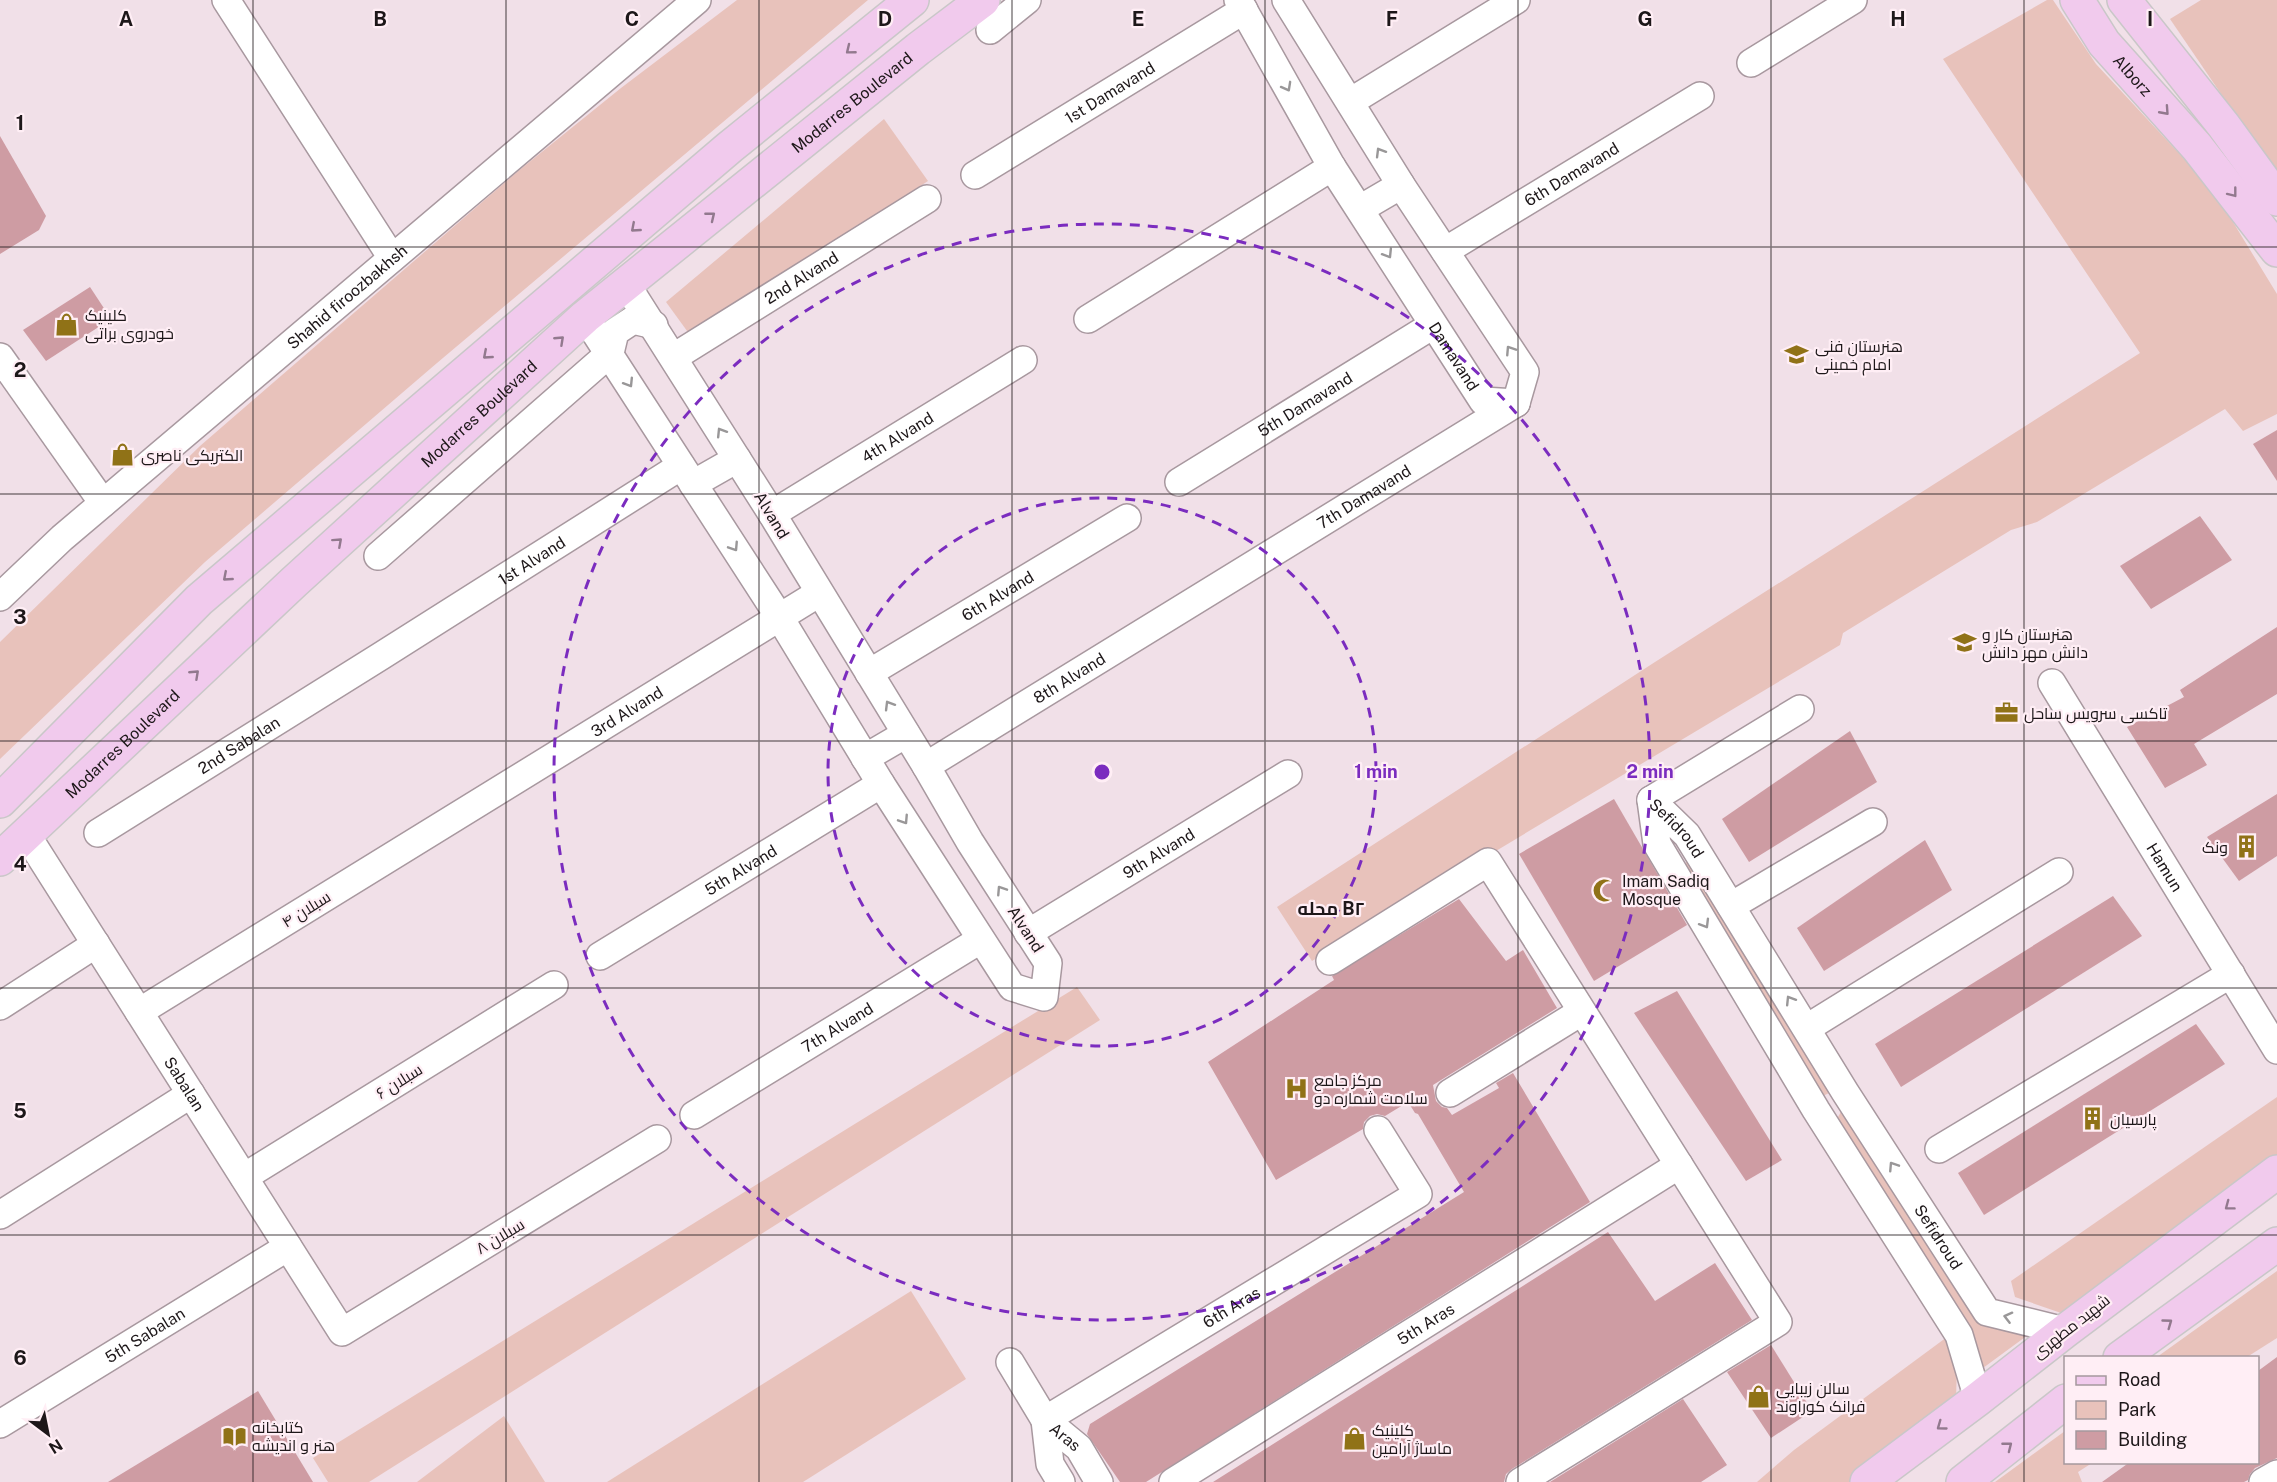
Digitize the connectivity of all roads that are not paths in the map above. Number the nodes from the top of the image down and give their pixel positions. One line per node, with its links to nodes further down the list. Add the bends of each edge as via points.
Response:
1 (226, 0): 25 (street)
2 (697, 0): 25 (street, Shahid firoozbakhsh)
3 (912, 0): 42 (main road, one-way to 42, via 730,147)
4 (1026, 0): 11 (street)
5 (1286, 0): 12 (street)
6 (1516, 0): 16 (street)
7 (1853, 0): 14 (street)
8 (2077, 0): 23 (main road, Alborz, one-way to 23, via 2103,43 2197,147)
9 (2124, 0): 21 (main road)
10 (1241, 5): 13 (street, Damavand); 18 (street, 1st Damavand)
11 (986, 15): 26 (main road, Modarres Boulevard, one-way to 11, via 918,49)
12 (1308, 35): 13 (street); 16 (street)
13 (1269, 56): 17 (street, Damavand, one-way to 17)
14 (1751, 63)
15 (1700, 96): 24 (street, 6th Damavand)
16 (1350, 102): 19 (street, one-way to 16)
17 (1332, 167): 22 (street, Damavand); 28 (street)
18 (975, 174)
19 (1401, 185): 22 (street); 24 (street)
20 (927, 199): 33 (street, 2nd Alvand)
21 (2277, 199)
22 (1360, 209): 30 (street, Damavand, one-way to 30)
23 (2277, 250)
24 (1445, 251): 35 (street, one-way to 24, via 1525,372)
25 (392, 258): 39 (street, Shahid firoozbakhsh)
26 (626, 284): 27 (main road, Modarres Boulevard); 29 (street, Alvand)
27 (585, 317): 31 (street, Alvand); 44 (main road, Modarres Boulevard, one-way to 27)
28 (1088, 320)
29 (654, 325): 31 (street, via 633,320 615,332); 33 (street, Alvand)
30 (1433, 325): 35 (street, Damavand, via 1483,401); 38 (street, 5th Damavand)
31 (610, 353): 37 (street, Alvand, one-way to 37); 43 (street)
32 (0, 357): 39 (street)
33 (674, 357): 36 (street, Alvand, one-way to 33)
34 (1023, 360): 40 (street, 4th Alvand)
35 (1516, 403): 45 (street, 7th Damavand)
36 (738, 459): 37 (street, 1st Alvand); 40 (street, Alvand)
37 (687, 475): 48 (street, Alvand, one-way to 48); 49 (street, 1st Alvand)
38 (1179, 482)
39 (103, 503): 47 (street, Shahid firoozbakhsh)
40 (772, 514): 46 (street, Alvand)
41 (1127, 518): 50 (street, 6th Alvand)
42 (263, 546): 44 (main road); 59 (main road, one-way to 59, via 199,600)
43 (378, 556)
44 (294, 582): 63 (main road, Modarres Boulevard, one-way to 44)
45 (1212, 590): 55 (street, 8th Alvand)
46 (819, 594): 48 (street, 3rd Alvand); 50 (street, Alvand)
47 (0, 597)
48 (780, 618): 54 (street, Alvand); 60 (street, 3rd Alvand)
49 (381, 656): 62 (street, 2nd Sabalan)
50 (869, 673): 53 (street, Alvand, one-way to 50)
51 (2052, 683): 76 (street, Hamun)
52 (1800, 709): 58 (street)
53 (906, 734): 54 (street); 55 (street, Alvand)
54 (865, 758): 57 (street, Alvand)
55 (926, 766): 64 (street, Alvand)
56 (1288, 774): 71 (street, 9th Alvand)
57 (881, 784): 68 (street, Alvand, one-way to 68); 74 (street, 5th Alvand)
58 (1651, 800): 65 (street, Sefidroud); 67 (street, Sefidroud, via 1657,844)
59 (0, 801)
60 (473, 807): 79 (street, سبلان ۴)
61 (1873, 822): 70 (street)
62 (98, 832)
63 (26, 834): 66 (main road, Modarres Boulevard); 73 (street, Sabalan)
64 (970, 842): 68 (street); 71 (street, Alvand, one-way to 64)
65 (1693, 844): 67 (street); 70 (street, Sefidroud)
66 (0, 858)
67 (1666, 859): 86 (street, Sefidroud, one-way to 86)
68 (933, 864): 72 (street, Alvand)
69 (2060, 872): 81 (street)
70 (1731, 906): 81 (street, Sefidroud, one-way to 70)
71 (1028, 933): 72 (street, Alvand, via 1048,963 1044,998 1012,987)
72 (981, 940): 87 (street, 7th Alvand)
73 (96, 945): 78 (street); 79 (street, Sabalan)
74 (600, 956)
75 (1330, 961): 80 (street, via 1488,862)
76 (2231, 974): 82 (street, Hamun); 90 (street)
77 (554, 985): 93 (street, سبلان ۶)
78 (0, 1006)
79 (139, 1012): 85 (street, Sabalan)
80 (1581, 1012): 84 (street); 91 (street)
81 (1807, 1028): 83 (street, Sefidroud)
82 (2277, 1050)
83 (1845, 1092): 86 (street); 97 (street, Sefidroud, one-way to 83, via 1987,1312)
84 (1450, 1093)
85 (191, 1094): 93 (street, Sabalan); 94 (street)
86 (1816, 1110): 101 (street, Sefidroud, via 1959,1335)
87 (694, 1115)
88 (1378, 1130): 103 (street, 6th Aras, via 1418,1194)
89 (657, 1140): 98 (street, سبلان ۸)
90 (1939, 1149)
91 (1679, 1165): 108 (street, 5th Aras); 109 (street, via 1778,1322)
92 (2277, 1172): 97 (main road, شهید مطهری, one-way to 97)
93 (244, 1177): 96 (street, Sabalan)
94 (0, 1215)
95 (2277, 1244): 99 (main road, one-way to 95)
96 (288, 1247): 98 (street, Sabalan); 104 (street, 5th Sabalan)
97 (2064, 1331): 101 (main road, شهید مطهری)
98 (342, 1332)
99 (2123, 1356)
100 (1010, 1362): 103 (street)
101 (1978, 1399): 110 (main road, شهید مطهری, one-way to 110)
102 (2064, 1403): 111 (main road, one-way to 102)
103 (1045, 1420): 106 (street, Aras, via 1050,1464); 107 (street, Aras, via 1079,1448)
104 (0, 1424)
105 (2277, 1474): 112 (street)
106 (1061, 1482)
107 (1099, 1482)
108 (1173, 1482)
109 (1520, 1482)
110 (1867, 1482)
111 (1962, 1482)
112 (2263, 1482)

